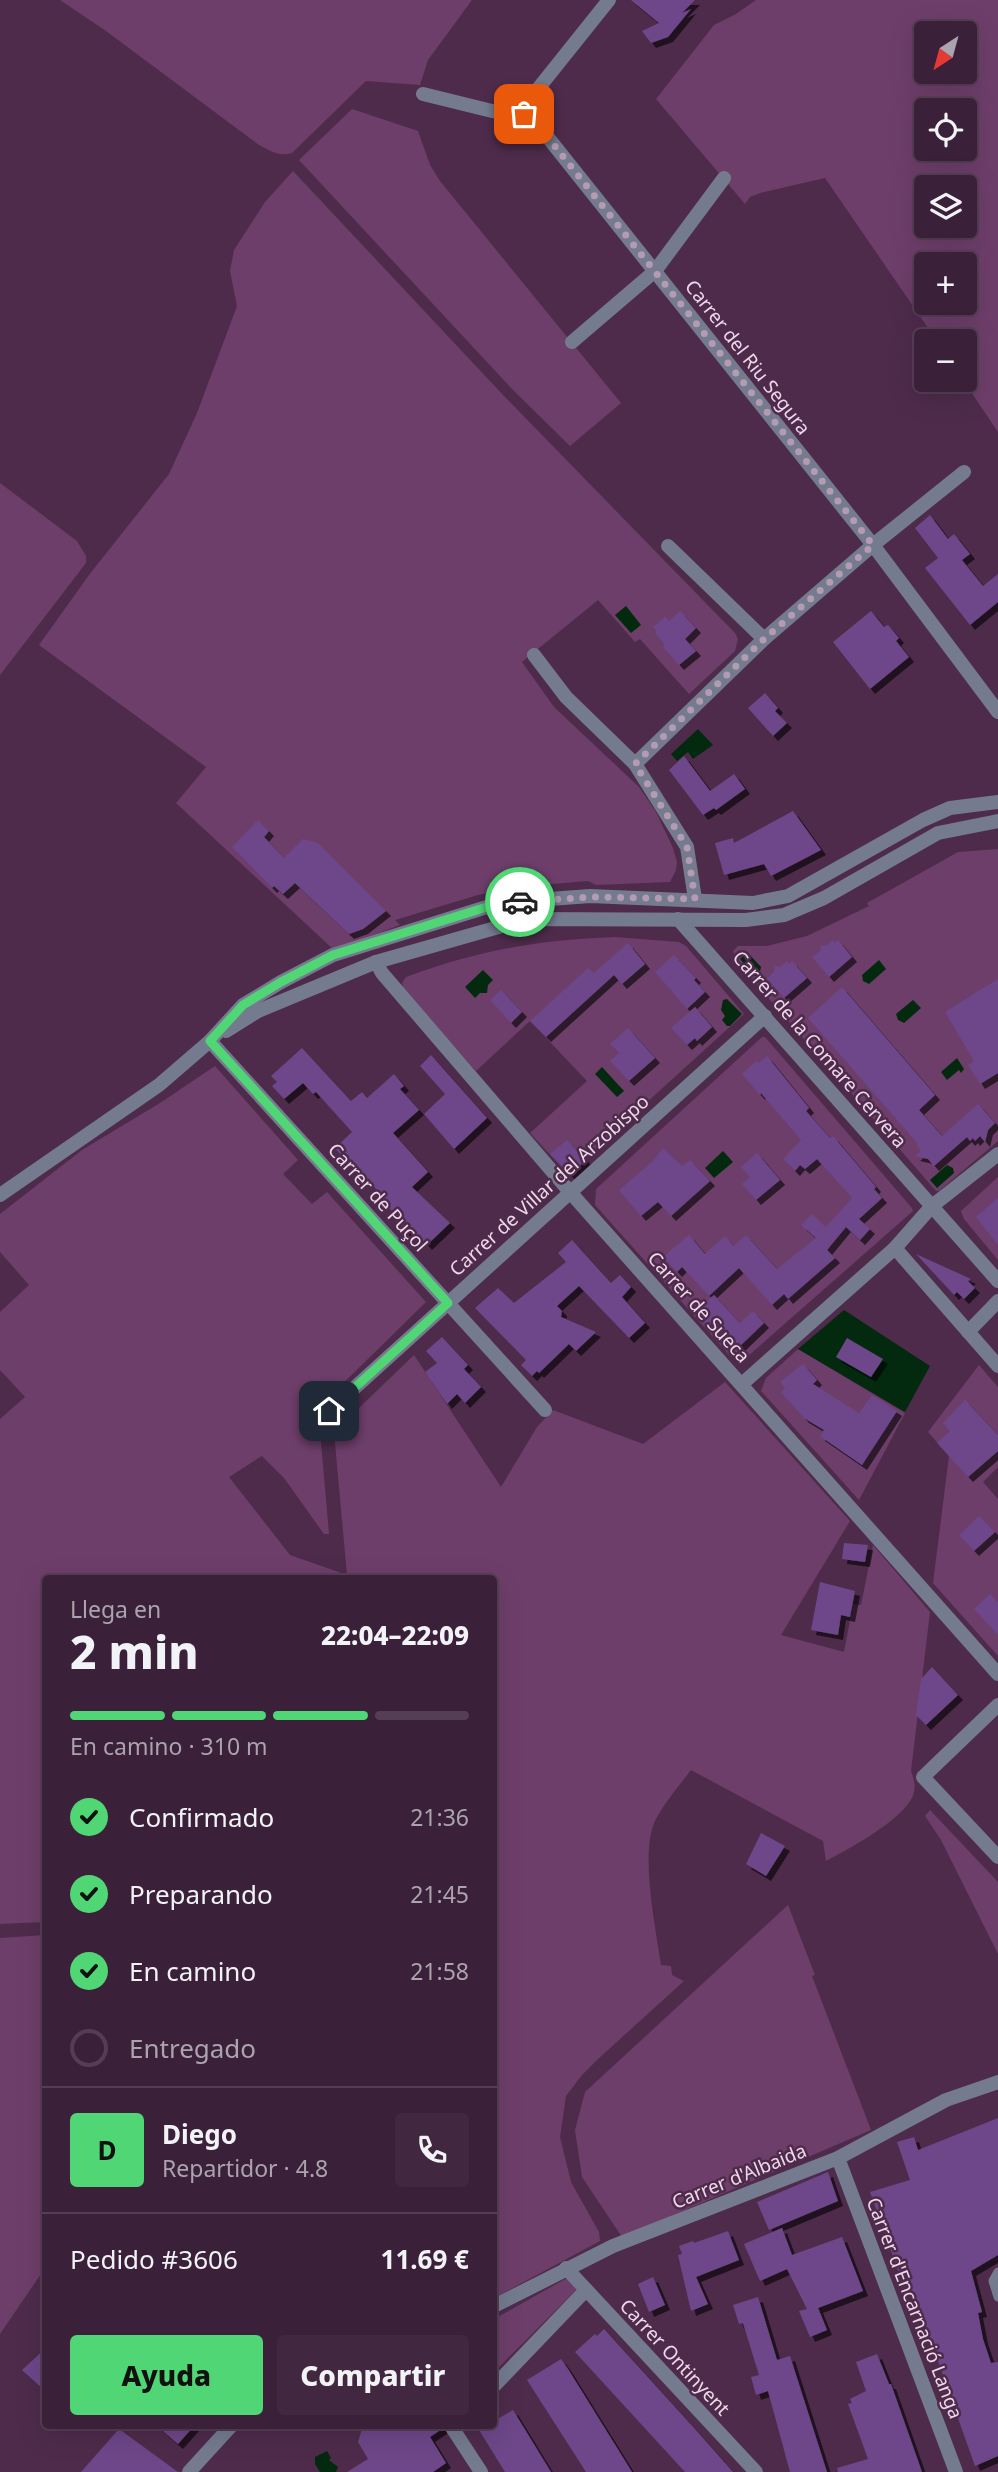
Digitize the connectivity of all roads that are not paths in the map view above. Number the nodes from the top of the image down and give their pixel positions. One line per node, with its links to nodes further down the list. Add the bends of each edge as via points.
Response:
1 (609, 0): 3 (street, via 537,90)
2 (423, 94): 3 (street)
3 (524, 114): 5 (street, Carrer del Riu Segura, via 538,125)
4 (724, 178): 5 (street)
5 (655, 271): 6 (street); 8 (street, Carrer del Riu Segura)
6 (572, 342)
7 (964, 472): 8 (street)
8 (873, 545): 10 (street); 12 (street, Carrer del Riu Segura)
9 (668, 546): 10 (street)
10 (764, 639): 13 (street)
11 (534, 655): 13 (street, via 566,697)
12 (998, 712)
13 (635, 764): 16 (street, via 687,847)
14 (998, 802): 16 (street, via 950,808 923,820 788,896 753,903)
15 (998, 821): 17 (street, via 938,833 824,898 784,915 746,920)
16 (695, 899): 20 (street, via 590,897 490,906 333,955 243,1005)
17 (678, 919): 18 (street, via 527,919); 19 (street, Carrer de la Comare Cervera)
18 (376, 962): 20 (street, via 258,1011); 22 (street, Carrer de Sueca)
19 (765, 1016): 22 (street, Carrer de Villar del Arzobispo); 24 (street, Carrer de la Comare Cervera)
20 (210, 1041): 23 (street, via 159,1085); 28 (street, Carrer de Puçol)
21 (998, 1154): 24 (street)
22 (570, 1192): 28 (street, Carrer de Villar del Arzobispo); 31 (street, Carrer de Sueca)
23 (0, 1195)
24 (932, 1206): 25 (street); 26 (street, Carrer de la Comare Cervera)
25 (895, 1248): 29 (street); 31 (street)
26 (998, 1281)
27 (998, 1301): 29 (street)
28 (448, 1303): 32 (street, Carrer de Puçol); 33 (street, Carrer de Villar del Arzobispo)
29 (968, 1332): 30 (street)
30 (998, 1366)
31 (741, 1384): 34 (street, Carrer de Sueca)
32 (545, 1410)
33 (329, 1411)
34 (998, 1674)
35 (998, 1705): 36 (street, via 923,1777)
36 (998, 1857)
37 (998, 2082): 38 (street, Carrer d'Albaida, via 946,2100)
38 (838, 2158): 39 (street, Carrer d'Albaida); 50 (street, Carrer d'Encarnació Langa)
39 (566, 2268): 41 (street, Carrer Ontinyent); 43 (street, Carrer d'Albaida)
40 (998, 2272): 42 (lane, via 993,2281)
41 (586, 2290): 44 (street); 49 (street, Carrer Ontinyent)
42 (998, 2297)
43 (497, 2304)
44 (497, 2383)
45 (228, 2429): 47 (street)
46 (455, 2429): 48 (street)
47 (189, 2472)
48 (481, 2472)
49 (755, 2472)
50 (956, 2472)

